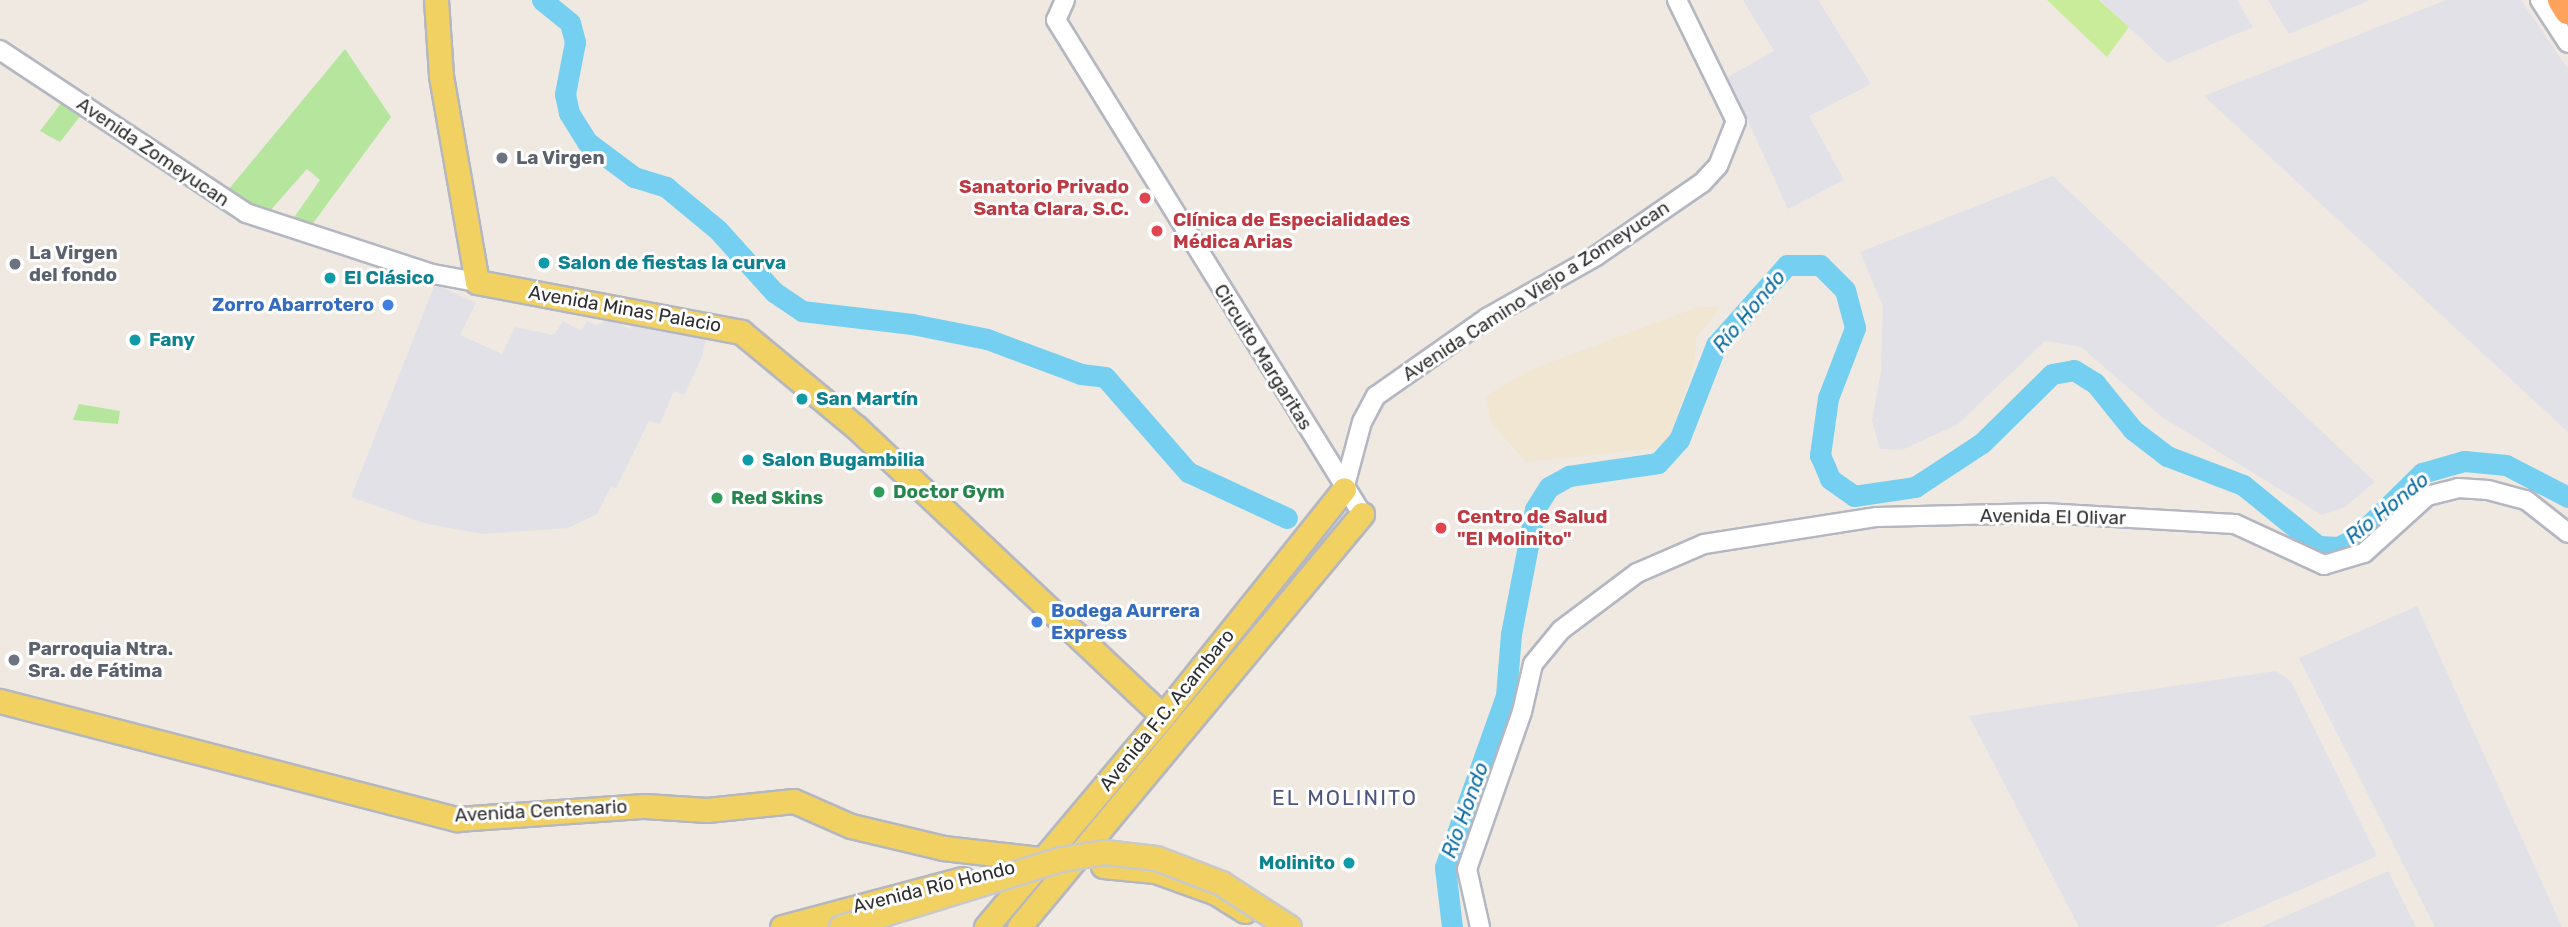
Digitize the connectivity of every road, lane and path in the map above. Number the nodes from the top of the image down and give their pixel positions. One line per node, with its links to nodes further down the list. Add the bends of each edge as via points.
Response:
1 (436, 0): 9 (main road, via 440,76)
2 (1065, 0): 10 (street, Circuito Margaritas, via 1056,20)
3 (1677, 0): 10 (street, Avenida Camino Viejo a Zomeyucan, via 1728,98 1736,121 1731,142 1702,183 1596,256 1487,318 1376,396 1362,422)
4 (2540, 0): 7 (street)
5 (2561, 0): 6 (highway)
6 (2568, 11)
7 (2568, 43)
8 (0, 50): 9 (street, Avenida Zomeyucan, via 246,213 433,274)
9 (477, 282): 14 (main road, Avenida Minas Palacio, via 741,332 823,397)
10 (1344, 489): 11 (street, Circuito Margaritas); 14 (main road, Avenida F.C. Acambaro)
11 (1362, 514): 15 (main road, Avenida F.C. Acambaro)
12 (2568, 533): 26 (street, Avenida El Olivar, via 2526,500 2458,488 2427,496 2364,553 2324,565 2253,529 2215,522 2044,513 1877,517 1704,544 1637,573 1562,630 1533,664 1522,712 1467,869)
13 (0, 701): 16 (main road, Avenida Centenario, via 457,819 634,807 707,810 794,802 851,826 943,848)
14 (1163, 716): 16 (main road, Avenida F.C. Acambaro)
15 (1081, 856): 16 (main road, Avenida Río Hondo); 21 (main road, Avenida F.C. Acambaro); 23 (main road, via 1158,867 1207,885); 25 (main road, via 1161,855 1212,874)
16 (1045, 859): 17 (main road, Avenida Río Hondo); 20 (main road, Avenida F.C. Acambaro)
17 (836, 920): 18 (main road, Avenida Río Hondo); 19 (main road, via 852,914); 24 (main road, bridge, via 1061,859 1105,852 1156,858 1221,883)
18 (782, 927)
19 (867, 927)
20 (987, 927): 22 (main road, Avenida F.C. Acambaro, via 1042,879 1062,870 1103,866 1154,871 1216,893)
21 (1019, 927)
22 (1270, 927)
23 (1279, 927)
24 (1289, 927)
25 (1301, 927)
26 (1480, 927)

